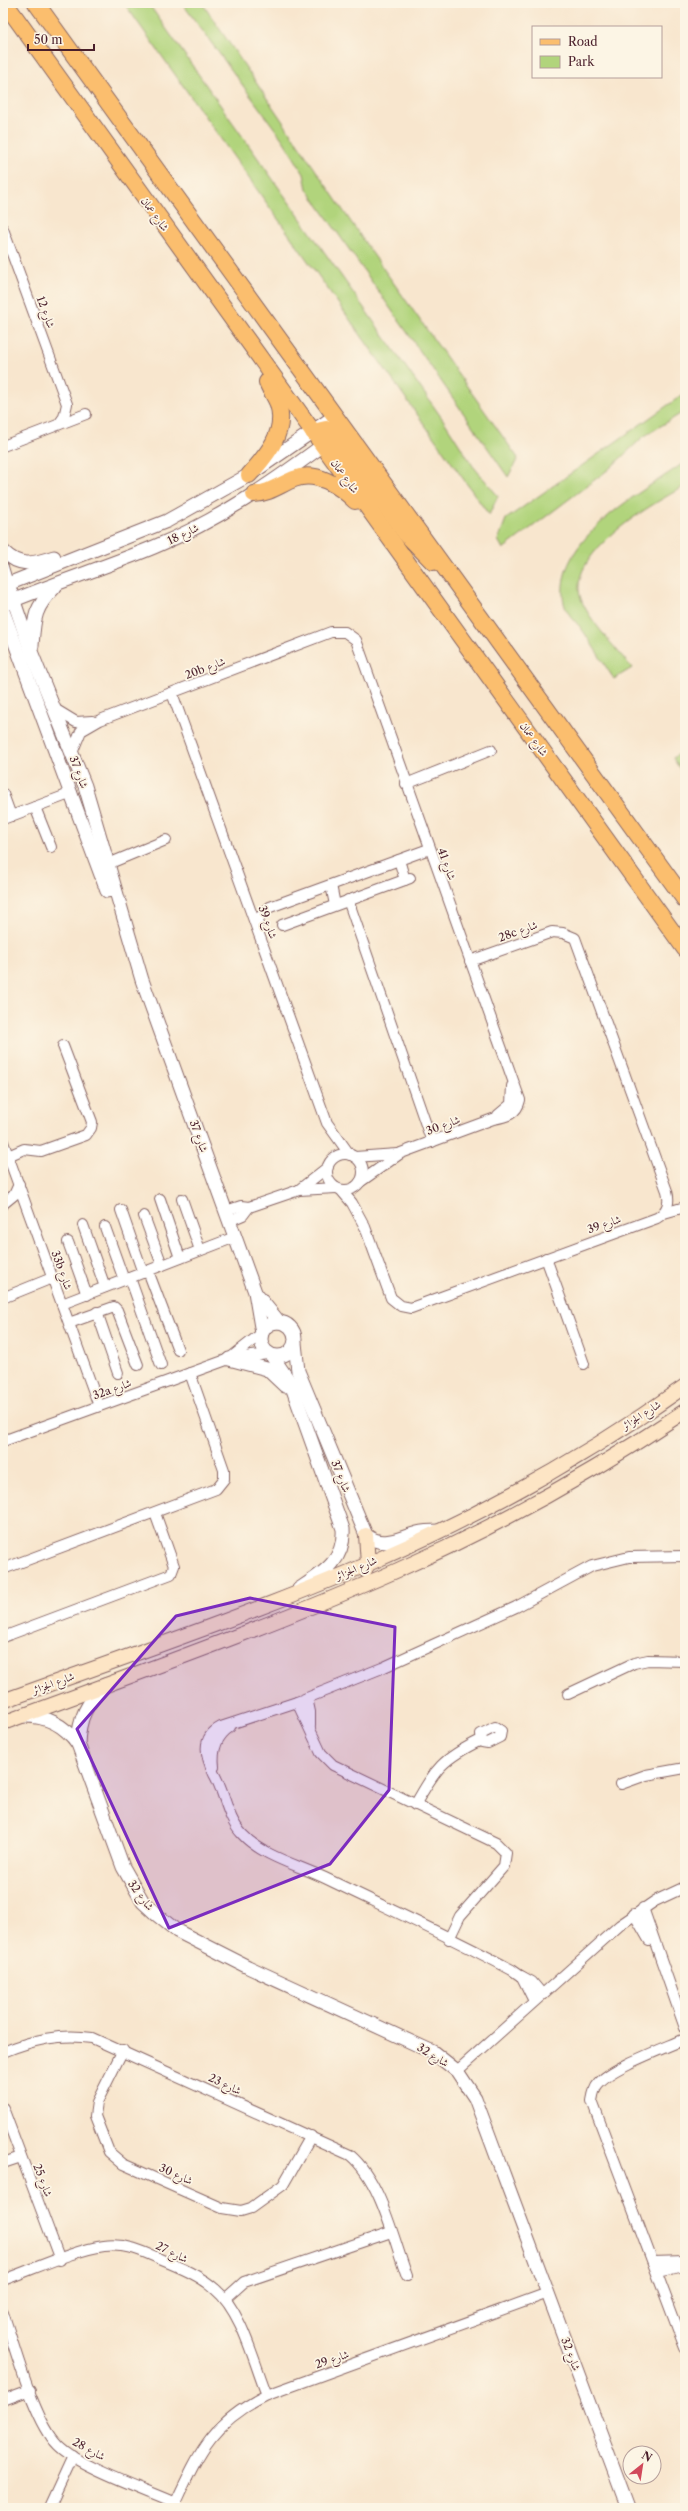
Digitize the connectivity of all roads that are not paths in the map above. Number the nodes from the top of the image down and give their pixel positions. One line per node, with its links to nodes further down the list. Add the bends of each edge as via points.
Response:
1 (5, 3): 4 (main road, شارع عمان)
2 (36, 3): 6 (main road, شارع عمان)
3 (3, 229): 5 (street, شارع 12)
4 (267, 368): 8 (main road, شارع عمان); 11 (main road, via 267,381 278,404 280,425 274,444)
5 (67, 404): 7 (street); 7 (street, via 86,414)
6 (336, 416): 8 (street, شارع 18); 9 (main road, شارع عمان)
7 (59, 424): 10 (street)
8 (313, 432): 9 (main road, شارع عمان); 11 (street, شارع 18)
9 (334, 437): 12 (street, شارع 18); 13 (main road, شارع عمان); 40 (main road, شارع عمان, via 449,573)
10 (3, 446)
11 (249, 475): 15 (street, شارع 18, via 167,521)
12 (254, 494): 13 (main road, via 269,492 296,478 315,477 340,487); 17 (street, شارع 18, via 200,525 160,544)
13 (370, 511): 44 (main road, شارع عمان)
14 (3, 551): 15 (street, via 22,564 34,564 58,557)
15 (69, 560): 18 (street, شارع 18)
16 (3, 567): 18 (street, شارع 37)
17 (59, 583): 19 (street, شارع 18); 22 (street, via 39,604 36,611)
18 (6, 585): 19 (street, شارع 37)
19 (8, 602): 22 (street, شارع 37)
20 (3, 611): 29 (street, شارع 37)
21 (318, 638): 23 (street, 20b شارع); 28 (street, شارع 41, via 338,637 352,644 362,662)
22 (32, 654): 24 (street, شارع 37)
23 (172, 693): 25 (street, 20b شارع); 43 (street, شارع 39)
24 (53, 708): 25 (street, 20b شارع, via 76,722); 27 (street, شارع 37)
25 (100, 720): 27 (street, 20b شارع, via 81,731)
26 (491, 750): 28 (street)
27 (72, 753): 37 (street, شارع 37, via 85,786)
28 (406, 784): 35 (street, شارع 41)
29 (72, 793): 31 (street); 46 (street, شارع 37, via 124,938)
30 (3, 794): 32 (street)
31 (35, 807): 32 (street); 34 (street)
32 (7, 818)
33 (166, 840): 37 (street)
34 (51, 847)
35 (429, 849): 36 (street); 45 (street, شارع 41)
36 (399, 860): 38 (street); 39 (street, via 407,879)
37 (108, 864): 46 (street, شارع 37)
38 (331, 885): 41 (street); 43 (street, via 270,907 259,918)
39 (348, 900): 41 (street); 50 (street)
40 (685, 900)
41 (335, 905): 42 (street)
42 (282, 925)
43 (257, 926): 53 (street, شارع 39, via 328,1123 336,1138)
44 (685, 949)
45 (470, 961): 48 (street, شارع 41); 59 (street, 28c شارع, via 552,932 575,938)
46 (142, 980): 67 (street, شارع 37)
47 (63, 1046): 52 (street, via 92,1122 92,1128 86,1135 41,1151 24,1149)
48 (510, 1074): 50 (street, شارع 30, via 512,1100 506,1109 493,1119)
49 (3, 1142): 52 (street, 33b شارع)
50 (432, 1142): 51 (street, شارع 30)
51 (401, 1153): 53 (street, شارع 30); 55 (street, شارع 30)
52 (8, 1156): 56 (street, 33b شارع)
53 (352, 1156): 54 (street, via 339,1155); 55 (street, via 362,1166)
54 (328, 1167): 57 (street, via 329,1181); 58 (street)
55 (360, 1182): 57 (street, via 352,1189)
56 (18, 1184): 62 (street, via 14,1195); 77 (street, 33b شارع)
57 (338, 1189): 58 (street); 74 (street, شارع 39, via 352,1203 366,1227 391,1298 406,1307 411,1308)
58 (299, 1190): 67 (street, via 249,1207 241,1206)
59 (669, 1197): 63 (street); 65 (street)
60 (160, 1199): 73 (street)
61 (182, 1199): 72 (street)
62 (3, 1204)
63 (685, 1206): 65 (street, شارع 39)
64 (121, 1210): 76 (street)
65 (664, 1213): 74 (street, شارع 39, via 657,1218)
66 (144, 1216): 75 (street)
67 (228, 1216): 70 (street, شارع 37)
68 (83, 1225): 79 (street)
69 (105, 1227): 78 (street)
70 (235, 1237): 72 (street); 80 (street, شارع 37)
71 (68, 1242): 81 (street)
72 (200, 1250): 73 (street)
73 (180, 1258): 75 (street)
74 (546, 1258): 92 (street)
75 (162, 1265): 76 (street)
76 (146, 1272): 78 (street); 89 (street)
77 (52, 1278): 82 (street); 83 (street, 33b شارع)
78 (127, 1279): 79 (street); 93 (street)
79 (106, 1287): 81 (street)
80 (255, 1292): 85 (street, شارع 37); 87 (street, شارع 37)
81 (86, 1295): 83 (street)
82 (5, 1298)
83 (62, 1304): 86 (street, 33b شارع)
84 (97, 1312): 86 (street); 94 (street, via 116,1308); 95 (street)
85 (279, 1322): 87 (street, via 270,1324); 88 (street, via 292,1329)
86 (69, 1323): 98 (street, 33b شارع)
87 (262, 1333): 90 (street, via 262,1346); 91 (street, 32a شارع)
88 (295, 1343): 90 (street, via 287,1355); 104 (street, شارع 37, via 298,1371)
89 (178, 1350)
90 (270, 1355): 91 (street, 32a شارع); 99 (street, شارع 37, via 288,1377)
91 (229, 1359): 96 (street, 32a شارع); 99 (street, via 260,1365 274,1373)
92 (584, 1364)
93 (161, 1365)
94 (138, 1366)
95 (118, 1373)
96 (190, 1373): 98 (street, 32a شارع); 102 (street, via 224,1470 224,1479 213,1492)
97 (685, 1386): 103 (main road, شارع الجزائر, via 596,1444 513,1493)
98 (99, 1406): 101 (street, 32a شارع)
99 (300, 1408): 108 (street, شارع 37, via 342,1522 344,1537 342,1550 334,1564)
100 (685, 1411): 111 (main road, شارع الجزائر, via 595,1468 513,1514 434,1553 273,1622)
101 (3, 1441)
102 (155, 1513): 107 (street); 109 (street, via 174,1566 171,1574)
103 (440, 1530): 104 (street, via 422,1531 385,1543 372,1540); 106 (main road, شارع الجزائر)
104 (366, 1535): 106 (main road)
105 (685, 1556): 114 (street, via 629,1557 592,1566 466,1630)
106 (368, 1564): 108 (main road, شارع الجزائر); 111 (main road, via 359,1576 268,1616 154,1659)
107 (3, 1569)
108 (288, 1596): 115 (main road, شارع الجزائر)
109 (3, 1637)
110 (685, 1661): 113 (street, via 648,1660 634,1663)
111 (140, 1671): 112 (main road, شارع الجزائر)
112 (106, 1684): 117 (main road, شارع الجزائر); 121 (street, شارع 32, via 83,1711 79,1723)
113 (568, 1694)
114 (307, 1698): 116 (street); 119 (street)
115 (3, 1701)
116 (297, 1702): 119 (street, via 302,1716); 128 (street, via 239,1722 221,1734 215,1745 213,1758 216,1776 233,1821 240,1832 254,1845)
117 (22, 1716): 118 (main road, شارع الجزائر); 121 (street, شارع 32, via 39,1717 54,1722 67,1731)
118 (3, 1723)
119 (310, 1726): 124 (street, via 321,1753 333,1765)
120 (481, 1740): 124 (street, via 457,1751 441,1764)
121 (78, 1744): 137 (street, شارع 32, via 123,1867 143,1902 157,1915 177,1931 248,1967 433,2052)
122 (685, 1768): 123 (street, via 658,1772)
123 (621, 1784)
124 (415, 1805): 128 (street, via 499,1844 506,1853 506,1862 502,1869 460,1916)
125 (685, 1888): 126 (street)
126 (643, 1908): 127 (street); 129 (street)
127 (634, 1914): 129 (street); 131 (street)
128 (449, 1939): 130 (street)
129 (659, 1957): 133 (street)
130 (521, 1977): 131 (street, via 532,1982); 132 (street)
131 (542, 1994): 132 (street)
132 (534, 2001): 137 (street)
133 (685, 2028)
134 (685, 2039): 145 (street, via 636,2060 601,2080 594,2091 592,2101)
135 (123, 2050): 136 (street, شارع 23, via 92,2038 68,2035 38,2040); 139 (street, شارع 23); 139 (street, شارع 30, via 97,2102 95,2116 109,2152 123,2164 222,2208 241,2211 251,2208 283,2185)
136 (3, 2052)
137 (457, 2071): 150 (street, شارع 32, via 475,2098)
138 (3, 2108): 140 (street, شارع 25)
139 (311, 2136): 142 (street, شارع 23, via 350,2155 362,2167 374,2187)
140 (21, 2157): 141 (street); 143 (street, شارع 25)
141 (3, 2163)
142 (391, 2232): 148 (street, شارع 23); 151 (street, via 244,2282)
143 (60, 2260): 149 (street, شارع 27); 151 (street, شارع 27, via 102,2246 129,2247 178,2267 215,2288)
144 (685, 2260): 145 (street)
145 (653, 2262): 147 (street)
146 (685, 2266): 147 (street)
147 (657, 2272): 153 (street)
148 (407, 2276)
149 (3, 2280)
150 (548, 2294): 155 (street, شارع 29); 160 (street, شارع 32)
151 (225, 2299): 155 (street, شارع 27, via 240,2325)
152 (3, 2313): 154 (street, شارع 28)
153 (685, 2348)
154 (30, 2390): 156 (street); 157 (street, شارع 28, via 46,2430 58,2445)
155 (267, 2395): 158 (street, شارع 29, via 233,2414 216,2430 196,2459)
156 (3, 2400)
157 (73, 2456): 158 (street, شارع 28); 159 (street)
158 (175, 2506)
159 (48, 2508)
160 (628, 2508)

